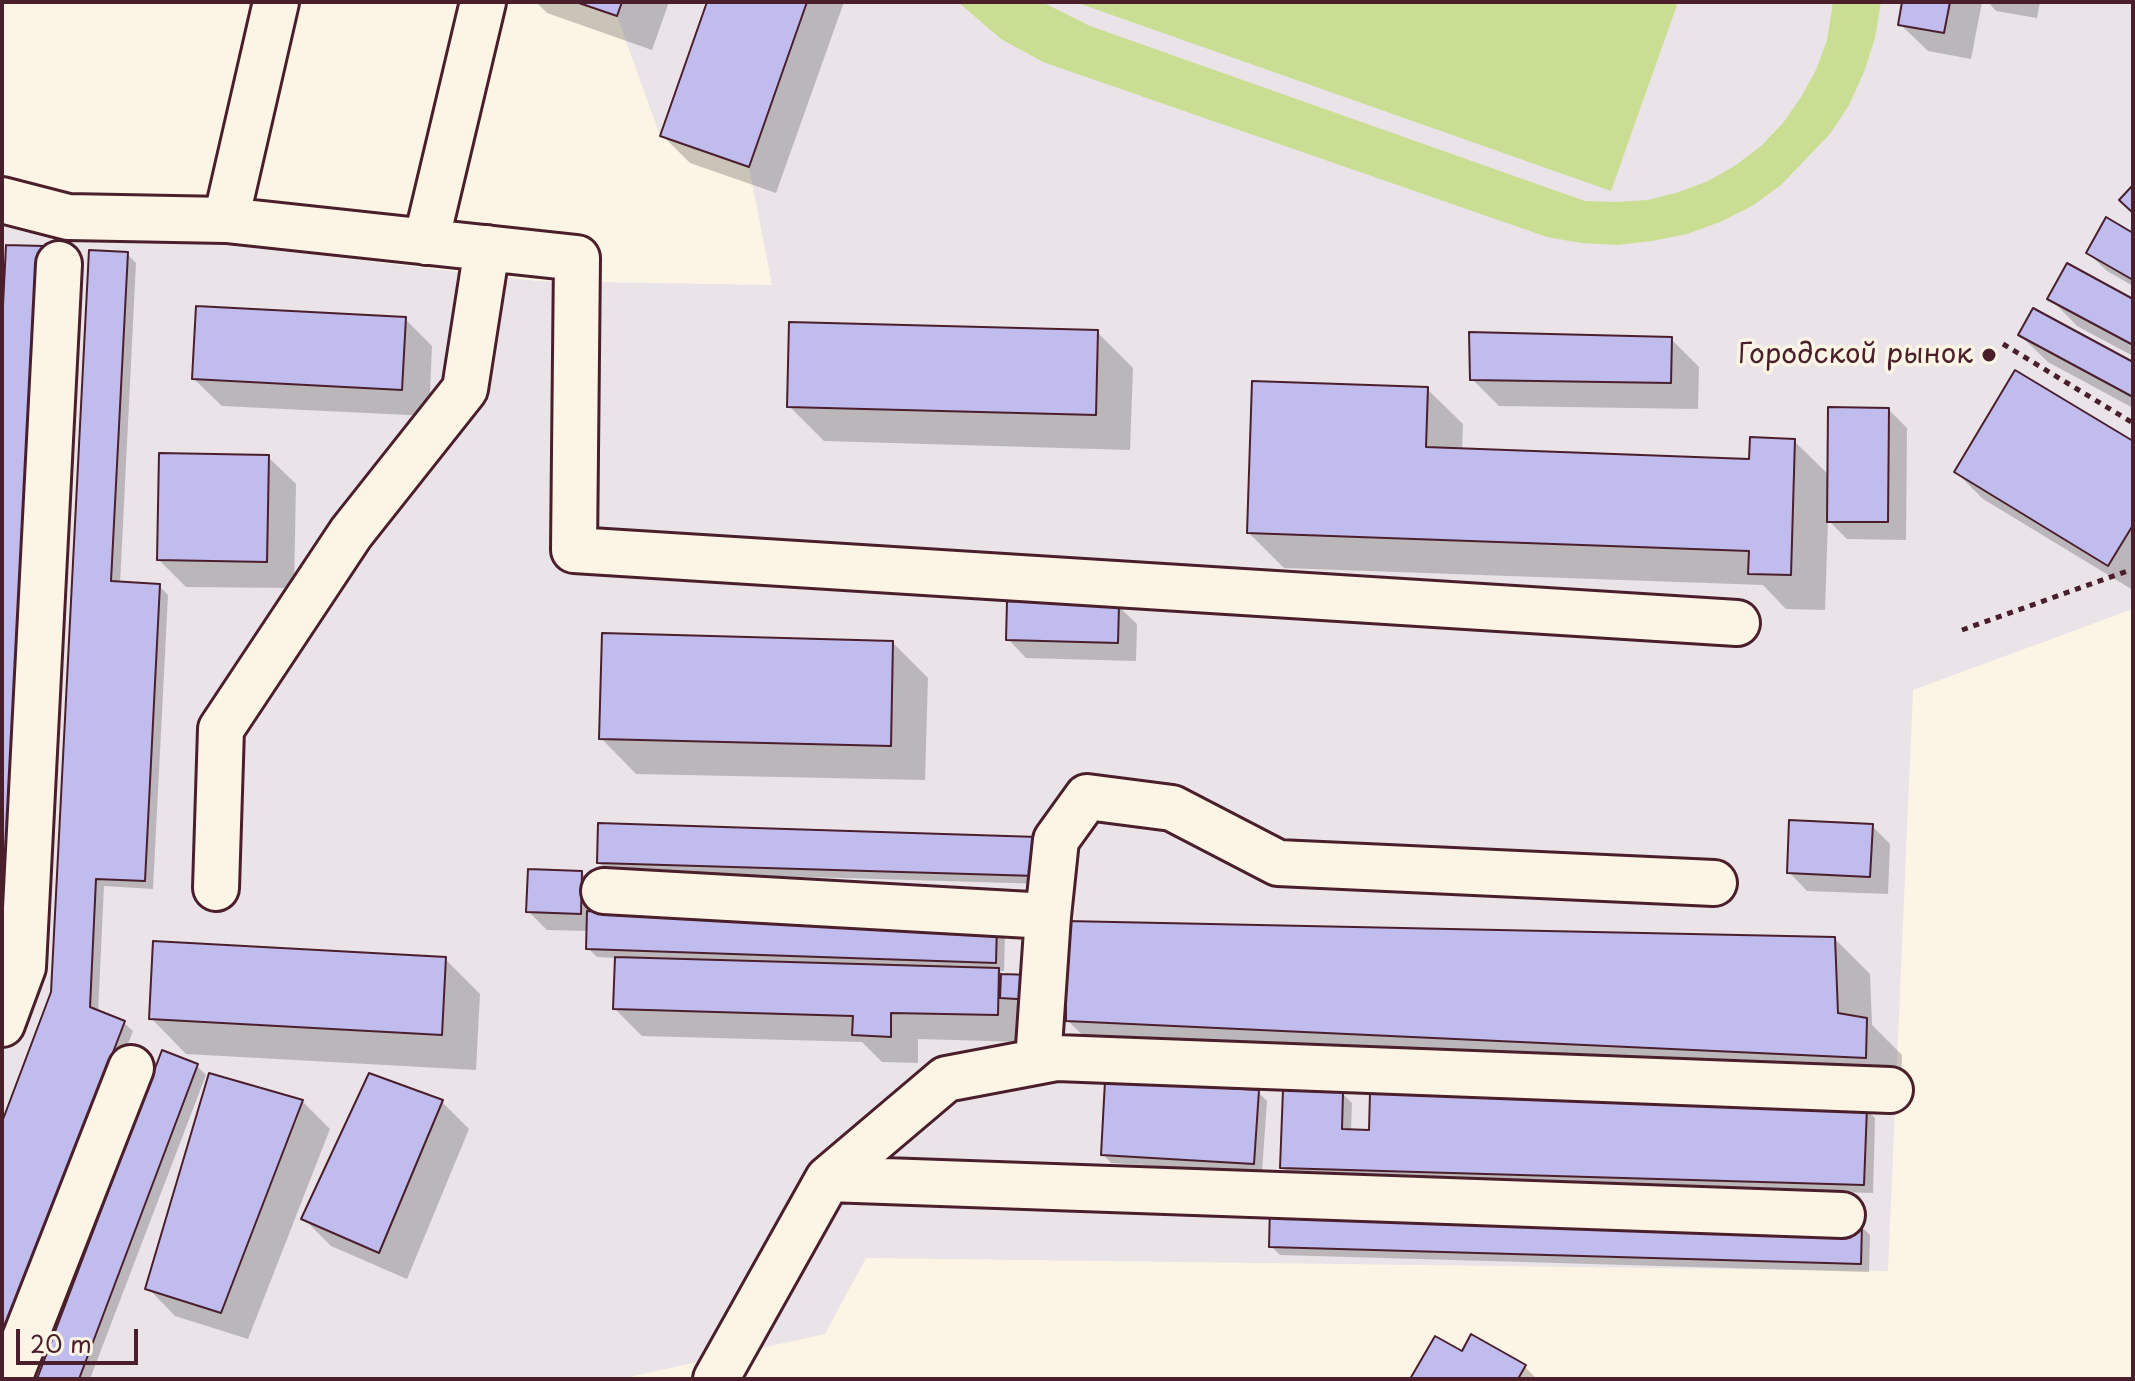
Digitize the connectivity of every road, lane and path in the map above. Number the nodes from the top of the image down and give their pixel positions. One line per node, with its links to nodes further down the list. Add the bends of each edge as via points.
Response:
1 (276, 2): 4 (lane)
2 (483, 2): 5 (lane)
3 (2, 200): 4 (lane, via 68,217)
4 (226, 220): 5 (lane)
5 (426, 242): 6 (lane)
6 (487, 248): 11 (lane, via 577,258 574,550); 14 (lane, via 465,389 351,533 221,729)
7 (59, 264): 17 (lane, via 23,967)
8 (2003, 344): 9 (path)
9 (2133, 423)
10 (2133, 569): 12 (path)
11 (1737, 623)
12 (1962, 630)
13 (1714, 883): 16 (lane, via 1278,863 1172,808 1087,797 1056,840)
14 (216, 888)
15 (604, 891): 16 (lane)
16 (1048, 916): 18 (lane)
17 (2, 1024)
18 (1038, 1061): 20 (lane); 21 (lane, via 946,1079)
19 (131, 1068): 23 (lane)
20 (1890, 1090)
21 (828, 1179): 22 (lane); 24 (lane)
22 (1842, 1215)
23 (9, 1379)
24 (716, 1379)

